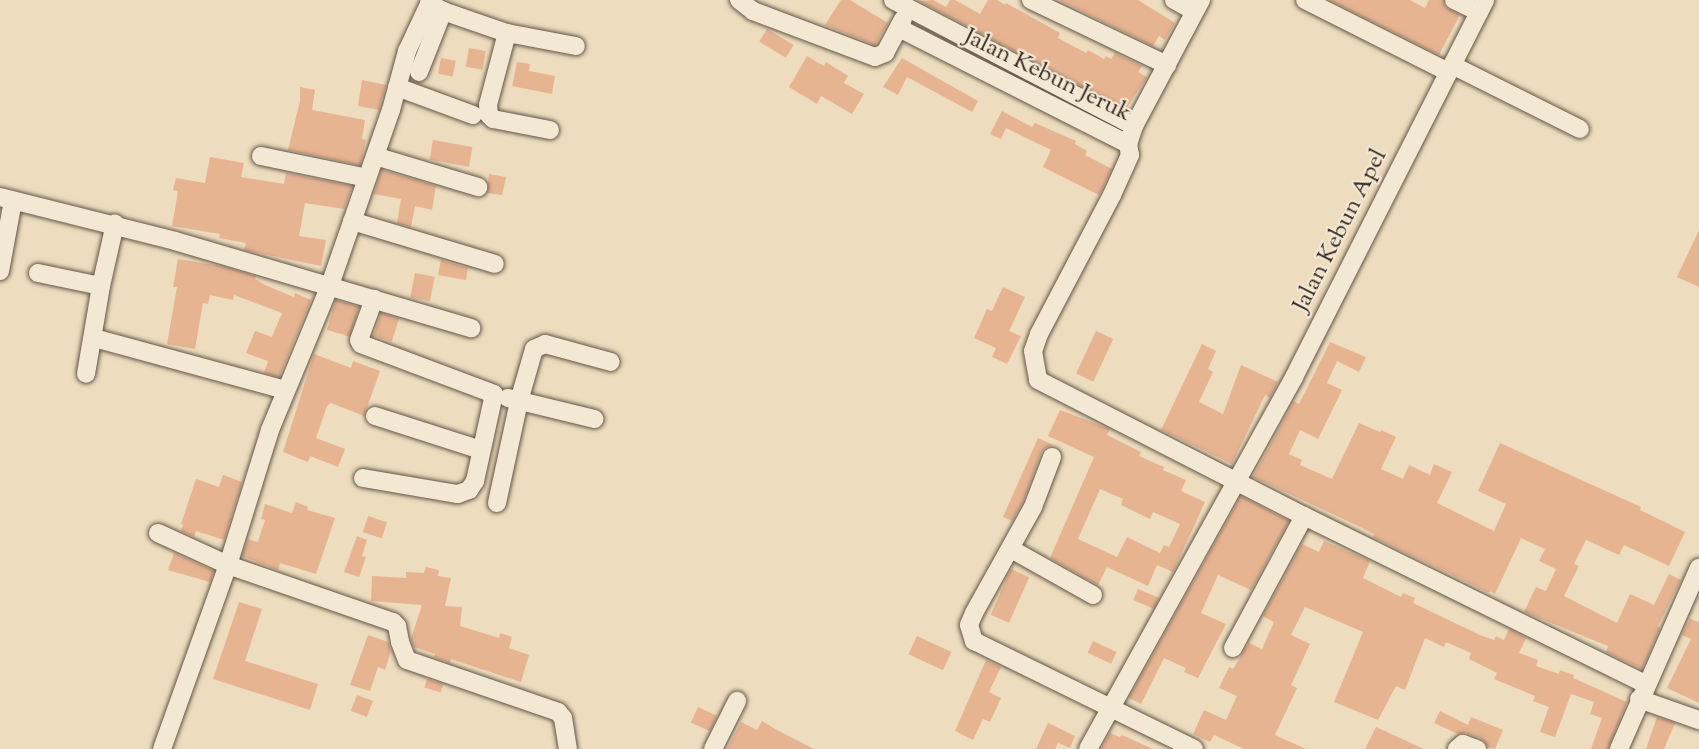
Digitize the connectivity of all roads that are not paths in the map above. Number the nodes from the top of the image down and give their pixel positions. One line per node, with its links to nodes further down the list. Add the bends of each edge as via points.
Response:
1 (1031, 0): 13 (street)
2 (1174, 0): 7 (street)
3 (1305, 0): 14 (street)
4 (1454, 0): 9 (street)
5 (905, 3): 10 (street); 18 (street)
6 (434, 5): 11 (street); 15 (street); 16 (street, via 407,51)
7 (1197, 5): 13 (street, Jalan Kebun Jeruk)
8 (746, 6): 10 (street, via 866,55 880,57)
9 (1482, 6): 14 (street, Jalan Kebun Apel)
10 (899, 28): 21 (street, Jalan Kebun Jeruk)
11 (507, 33): 12 (street); 20 (street, via 488,105 489,115)
12 (576, 46)
13 (1167, 65): 18 (street, Jalan Kebun Jeruk)
14 (1450, 68): 19 (street); 47 (street, Jalan Kebun Apel)
15 (419, 72)
16 (397, 87): 17 (street); 23 (street)
17 (473, 115)
18 (1134, 126): 21 (street, Jalan Kebun Jeruk)
19 (1580, 129)
20 (550, 130)
21 (1128, 144): 47 (street, via 1130,155 1112,195 1039,334 1033,351 1038,380)
22 (261, 156): 24 (street)
23 (375, 156): 24 (street); 25 (street)
24 (367, 178): 27 (street)
25 (478, 187)
26 (7, 199): 28 (street); 30 (street)
27 (352, 221): 29 (street); 32 (street)
28 (115, 224): 32 (street); 33 (street)
29 (495, 264)
30 (0, 271)
31 (38, 273): 33 (street)
32 (330, 285): 34 (street); 39 (street)
33 (101, 286): 36 (street)
34 (374, 298): 35 (street); 40 (street, via 359,340 361,344)
35 (471, 328)
36 (94, 338): 38 (street); 39 (street)
37 (611, 363): 41 (street, via 538,345)
38 (86, 374)
39 (285, 390): 52 (street)
40 (494, 394): 41 (street); 44 (street)
41 (519, 400): 43 (street); 48 (street)
42 (375, 416): 44 (street)
43 (594, 419)
44 (481, 450): 46 (street, via 475,481 469,490 458,494)
45 (1052, 457): 51 (street)
46 (363, 478)
47 (1237, 482): 49 (street); 58 (street, Jalan Kebun Apel)
48 (497, 503)
49 (1305, 516): 55 (street); 56 (street)
50 (158, 533): 52 (street)
51 (1011, 549): 54 (street); 58 (street, via 974,613 969,626 974,641)
52 (228, 565): 60 (street); 61 (street, via 393,622 407,660 558,712 563,718)
53 (1699, 568): 56 (street)
54 (1093, 595)
55 (1233, 648)
56 (1642, 692): 59 (street); 67 (street)
57 (737, 701): 62 (street)
58 (1110, 709): 63 (street, Jalan Kebun Apel); 64 (street)
59 (1699, 720)
60 (162, 749)
61 (568, 749)
62 (713, 749)
63 (1088, 749)
64 (1194, 749)
65 (1456, 749): 66 (street, via 1463,744)
66 (1477, 749)
67 (1619, 749)

